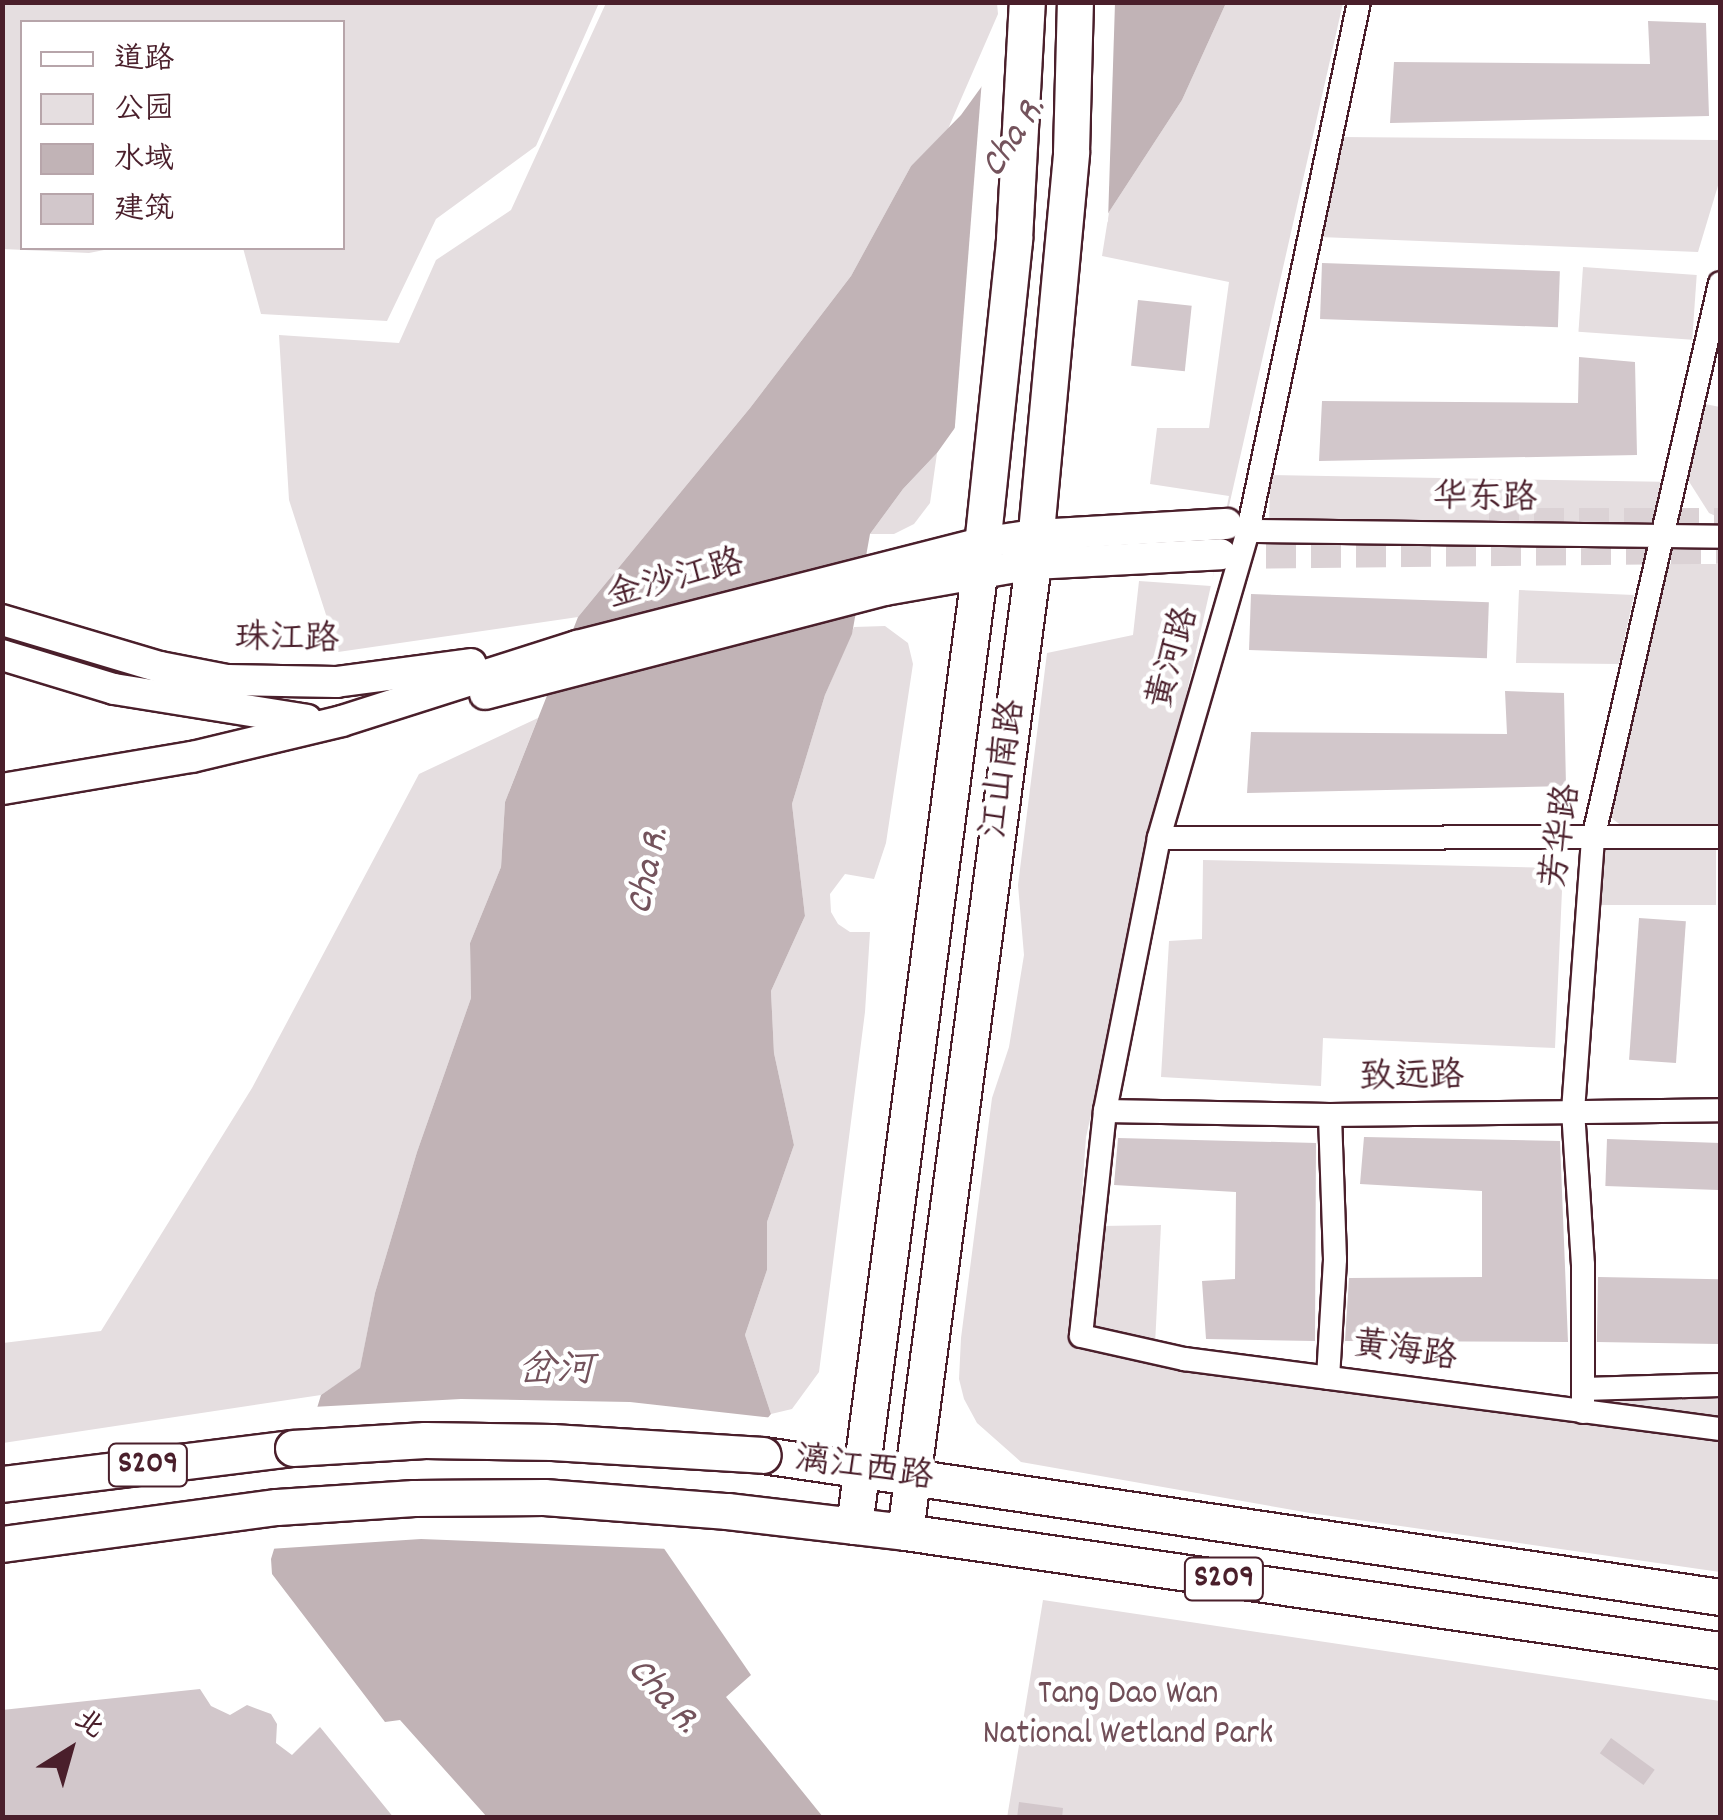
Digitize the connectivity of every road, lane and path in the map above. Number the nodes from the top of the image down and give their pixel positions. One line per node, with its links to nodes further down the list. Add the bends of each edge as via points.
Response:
1 (1074, 2): 8 (main road, 江山南路, via 1072,152)
2 (1358, 2): 5 (street, 黄河路)
3 (1026, 9): 9 (main road, 江山南路, via 1014,239)
4 (1720, 283): 7 (street, 芳华路)
5 (1232, 537): 7 (street, 华东路); 8 (main road, 金沙江路); 18 (street, 黄河路)
6 (1720, 537): 7 (street, 华东路)
7 (1658, 538): 19 (street, 芳华路)
8 (1034, 550): 9 (main road, 金沙江路); 30 (main road, 江山南路)
9 (980, 559): 10 (main road, 金沙江路); 29 (main road, 江山南路)
10 (886, 578): 12 (main road, 金沙江路); 15 (main road, 金沙江路, via 554,678 377,720)
11 (2, 620): 14 (main road, 珠江路, via 227,680)
12 (577, 646): 14 (main road, 珠江路); 15 (main road, 金沙江路)
13 (2, 655): 15 (main road, 珠江路, via 148,696 283,719)
14 (336, 682): 15 (main road)
15 (342, 720): 16 (main road, 金沙江路, via 192,757)
16 (2, 788)
17 (1720, 837): 19 (street)
18 (1159, 838): 19 (street); 22 (street, 黄河路)
19 (1592, 839): 20 (street, 芳华路)
20 (1573, 1110): 21 (street, 致远路); 23 (street, 致远路); 27 (street, 芳华路)
21 (1720, 1110)
22 (1105, 1111): 23 (street, 致远路); 24 (street, 黄河路)
23 (1330, 1115): 25 (street, via 1335,1259)
24 (1081, 1336): 25 (street, 黄海路, via 1184,1359)
25 (1328, 1378): 27 (street, 黄海路)
26 (1720, 1385): 27 (street)
27 (1584, 1400): 28 (street, 黄海路)
28 (1720, 1430)
29 (862, 1469): 30 (main road, 漓江西路 / S209); 31 (main road, 漓江西路 / S209, bridge, via 552,1442 424,1440 293,1448); 32 (main road, 江山南路)
30 (909, 1476): 33 (main road, 江山南路); 35 (main road, 漓江西路 / S209)
31 (2, 1484)
32 (854, 1526): 33 (main road, 漓江西路 / S209); 34 (main road, 漓江西路 / S209, via 544,1498 414,1498 276,1507)
33 (905, 1532): 36 (main road, 漓江西路 / S209)
34 (2, 1544)
35 (1720, 1597)
36 (1720, 1650)

